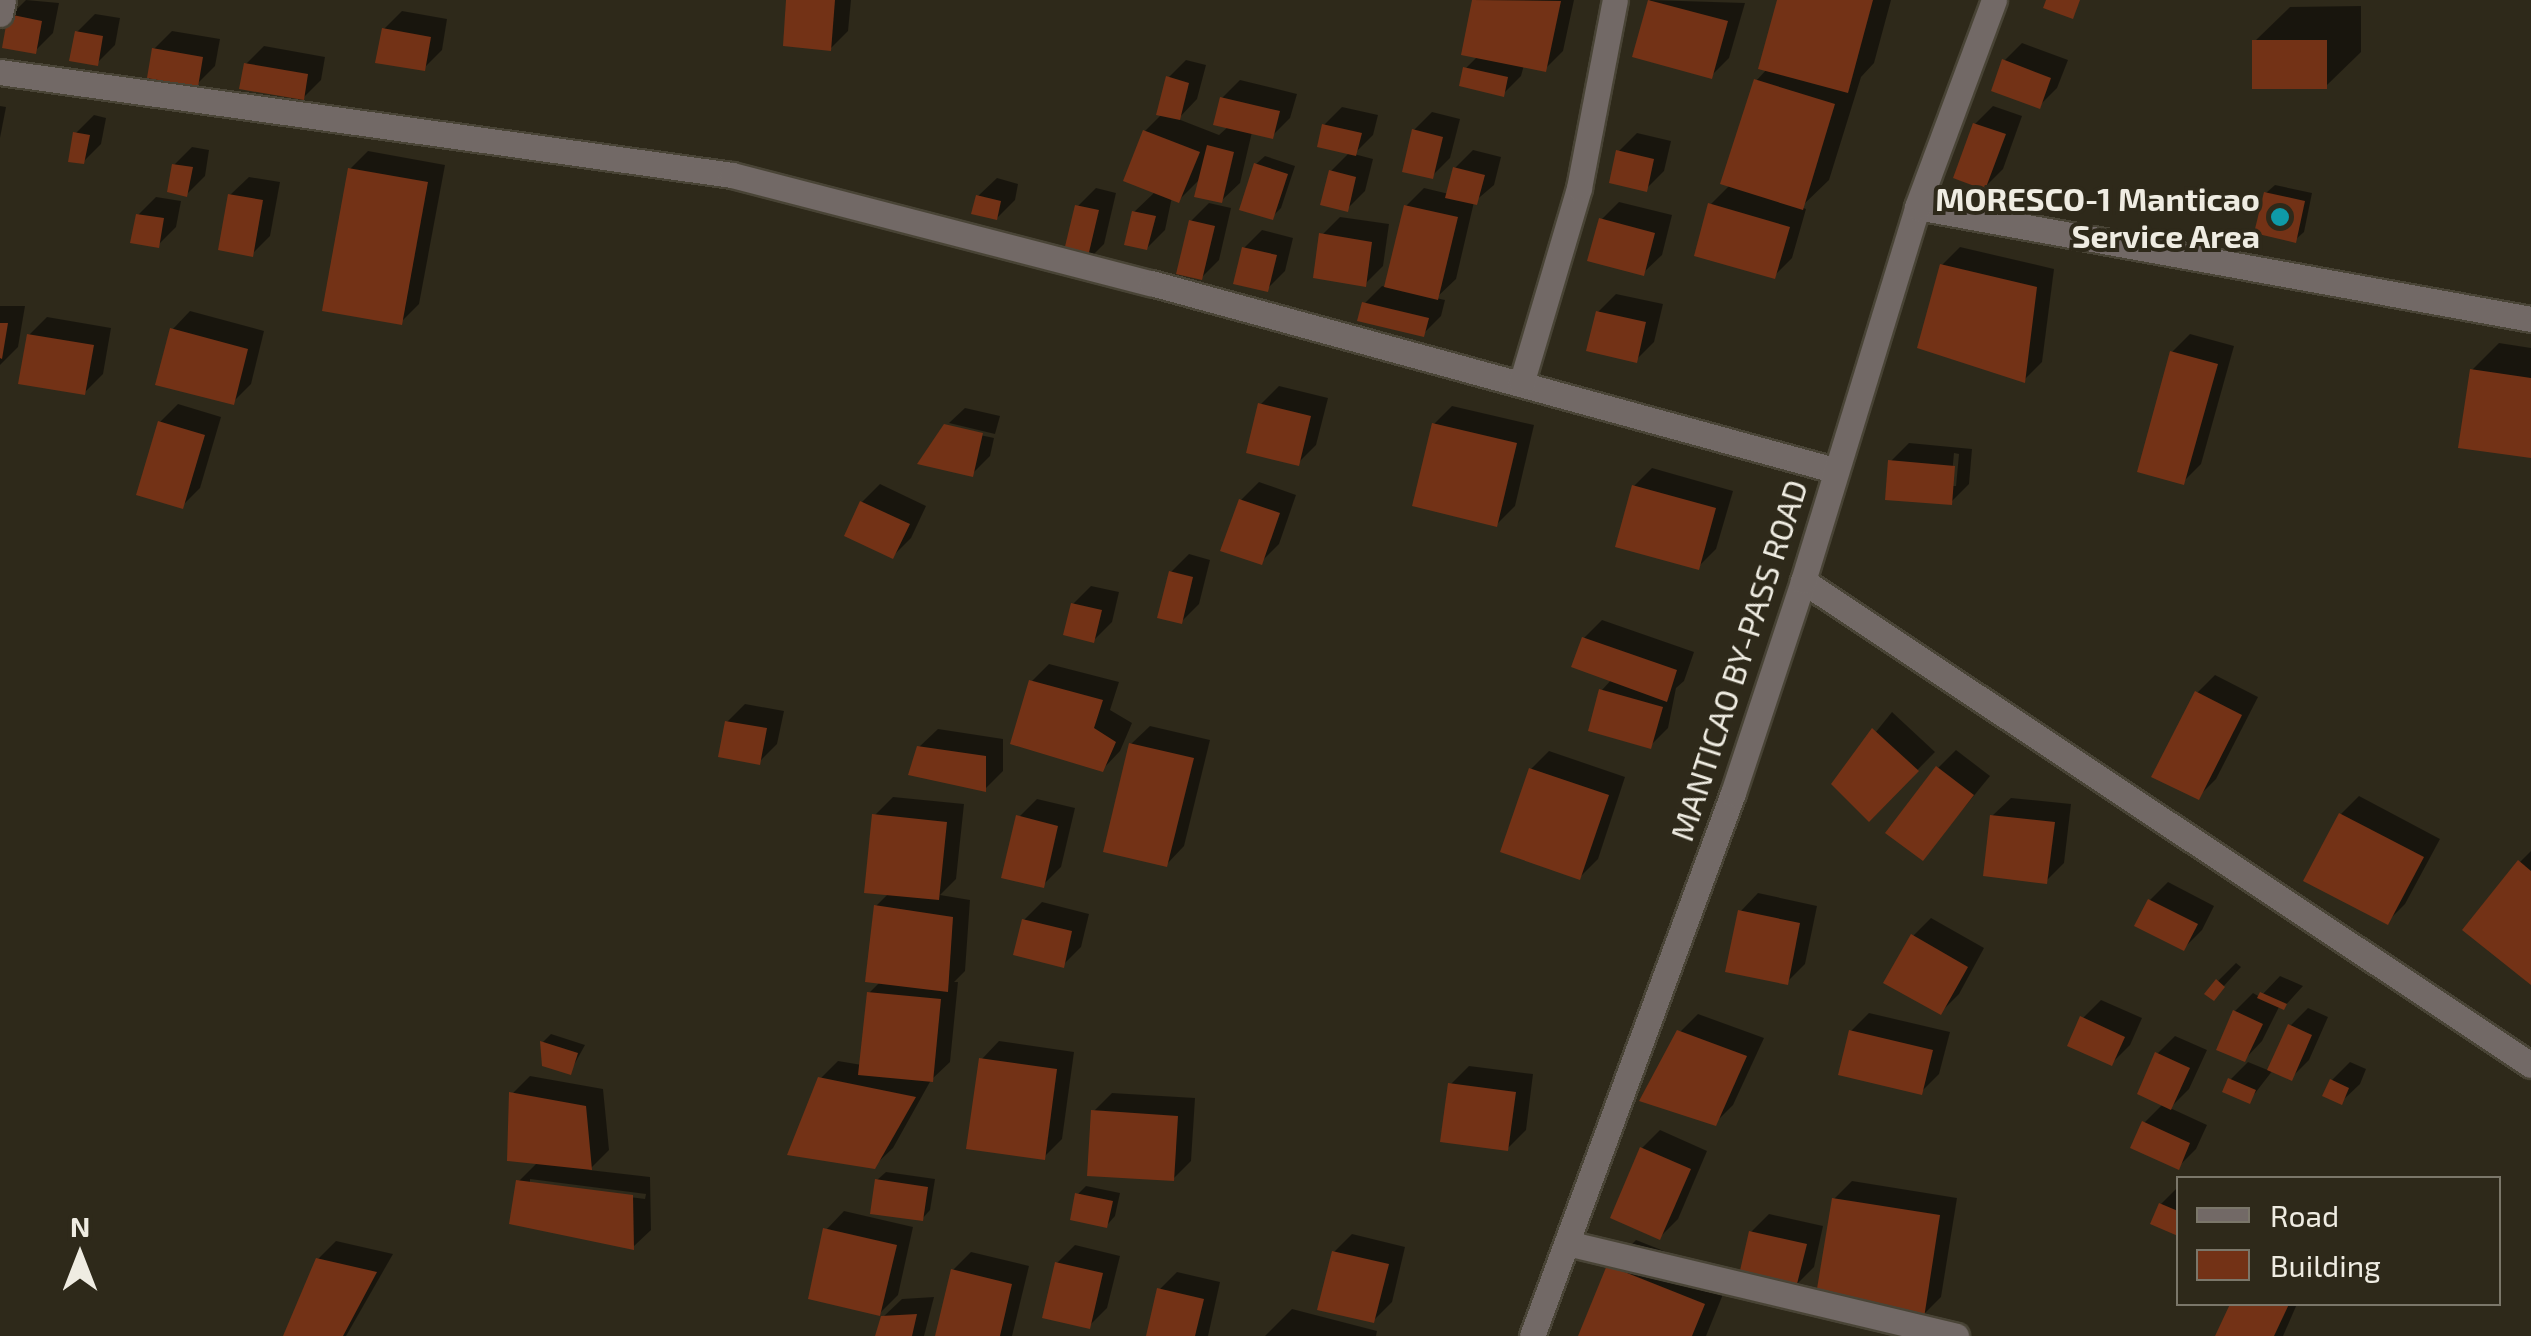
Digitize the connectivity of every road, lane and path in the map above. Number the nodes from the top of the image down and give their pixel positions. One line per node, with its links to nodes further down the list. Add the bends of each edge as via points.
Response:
1 (2, 0): 4 (street)
2 (1615, 0): 8 (street, via 1579,188)
3 (1994, 0): 6 (street, MANTICAO BY-PASS ROAD)
4 (0, 14)
5 (0, 72): 8 (street, via 732,176)
6 (1917, 208): 7 (street); 9 (street, MANTICAO BY-PASS ROAD)
7 (2531, 319)
8 (1520, 384): 9 (street)
9 (1834, 470): 10 (street, MANTICAO BY-PASS ROAD)
10 (1803, 581): 11 (street); 12 (street, MANTICAO BY-PASS ROAD)
11 (2531, 1065)
12 (1567, 1242): 13 (street, MANTICAO BY-PASS ROAD); 14 (street)
13 (1532, 1336)
14 (1956, 1336)

